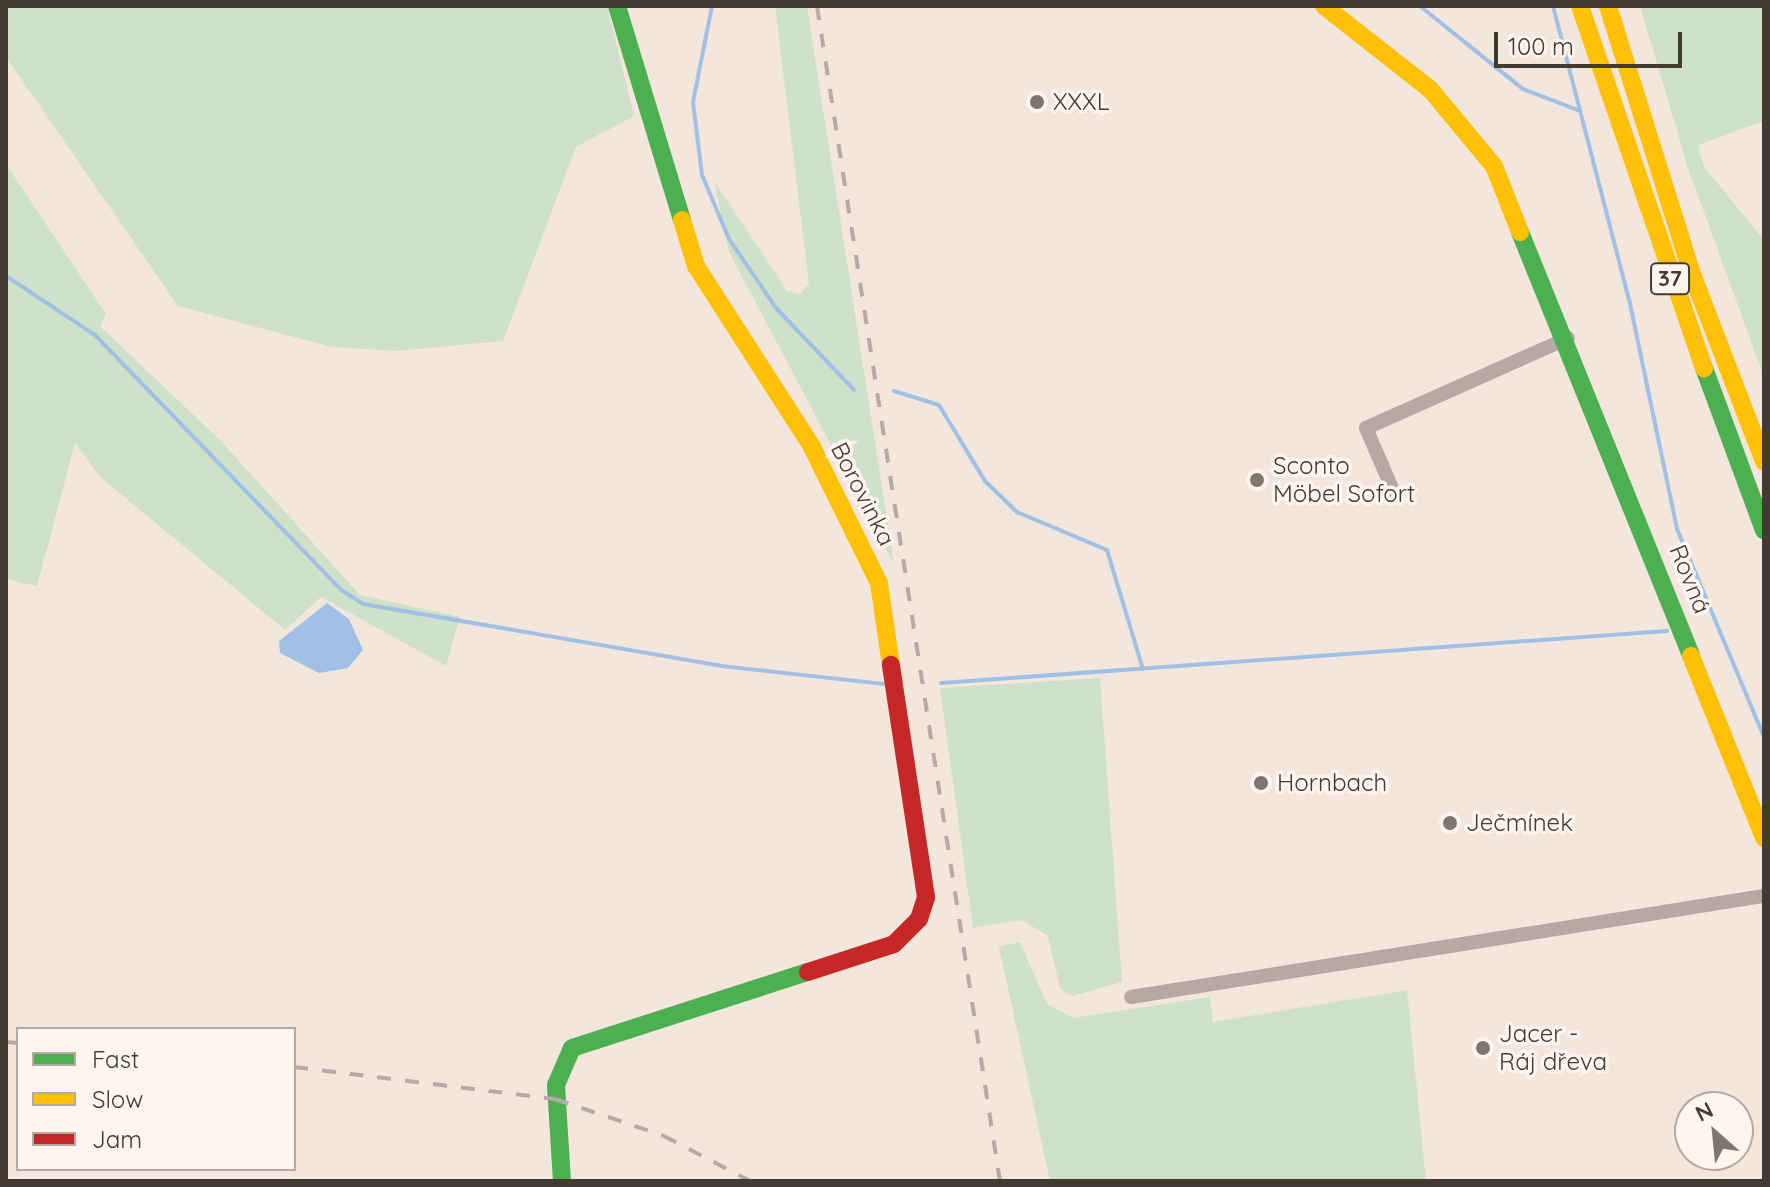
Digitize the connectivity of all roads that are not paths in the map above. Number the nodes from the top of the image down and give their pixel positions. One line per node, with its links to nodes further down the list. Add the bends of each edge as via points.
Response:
1 (617, 6): 12 (street, Borovinka, via 645,114 696,266 812,447 879,583 926,866 926,897 912,929 894,944 572,1048 556,1085)
2 (1324, 6): 5 (street, Rovná, via 1430,89 1478,144)
3 (1578, 6): 8 (street, 37)
4 (1608, 6): 6 (street, 37, via 1692,274)
5 (1568, 338): 7 (street, via 1366,428); 9 (street, Rovná)
6 (1764, 462)
7 (1395, 495)
8 (1764, 530)
9 (1764, 838)
10 (1764, 896): 11 (street)
11 (1131, 997)
12 (562, 1181)

